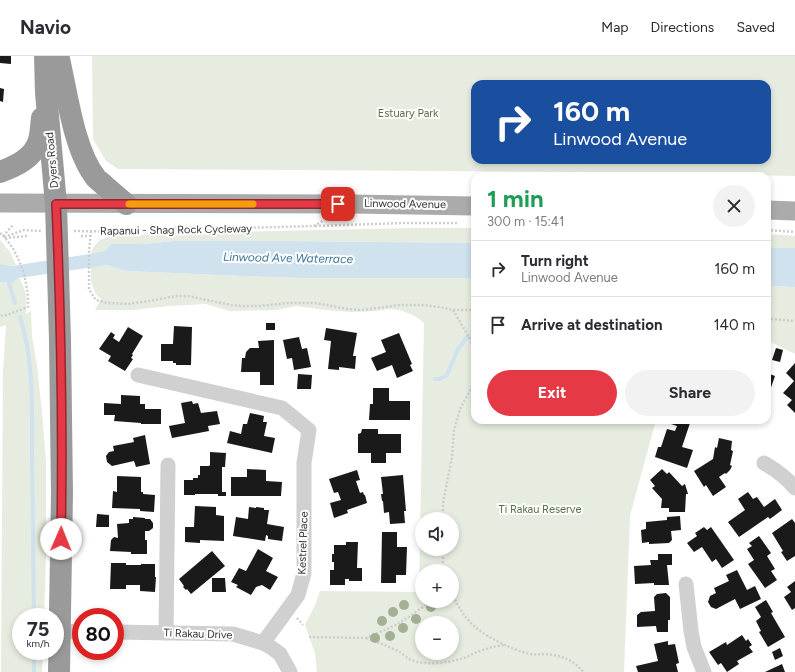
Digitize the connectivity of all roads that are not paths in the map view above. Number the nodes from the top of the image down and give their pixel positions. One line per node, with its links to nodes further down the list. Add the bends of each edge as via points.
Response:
1 (45, 56): 3 (highway, Dyers Road)
2 (57, 56): 7 (highway, via 77,137 85,158 97,179)
3 (46, 93): 4 (highway, via 39,141 33,152 26,159); 6 (highway, Dyers Road)
4 (0, 172)
5 (0, 203): 6 (main road, Linwood Avenue)
6 (56, 204): 7 (main road, Linwood Avenue); 16 (highway, Dyers Road, via 62,493)
7 (126, 204): 8 (main road, Linwood Avenue)
8 (471, 206)
9 (771, 210): 10 (main road)
10 (795, 211)
11 (138, 375): 19 (street, Kestrel Place, via 282,408 309,430 304,463 304,573 298,595)
12 (764, 463): 14 (street, via 779,472)
13 (168, 465): 18 (street)
14 (795, 488)
15 (686, 584): 23 (street, via 693,642)
16 (60, 608)
17 (124, 632): 18 (street, Ti Rakau Drive)
18 (166, 633): 19 (street, Ti Rakau Drive, via 233,634)
19 (263, 643): 22 (street, Ti Rakau Drive, via 280,654)
20 (59, 660): 21 (highway, Dyers Road)
21 (59, 672)
22 (290, 672)
23 (704, 672)

